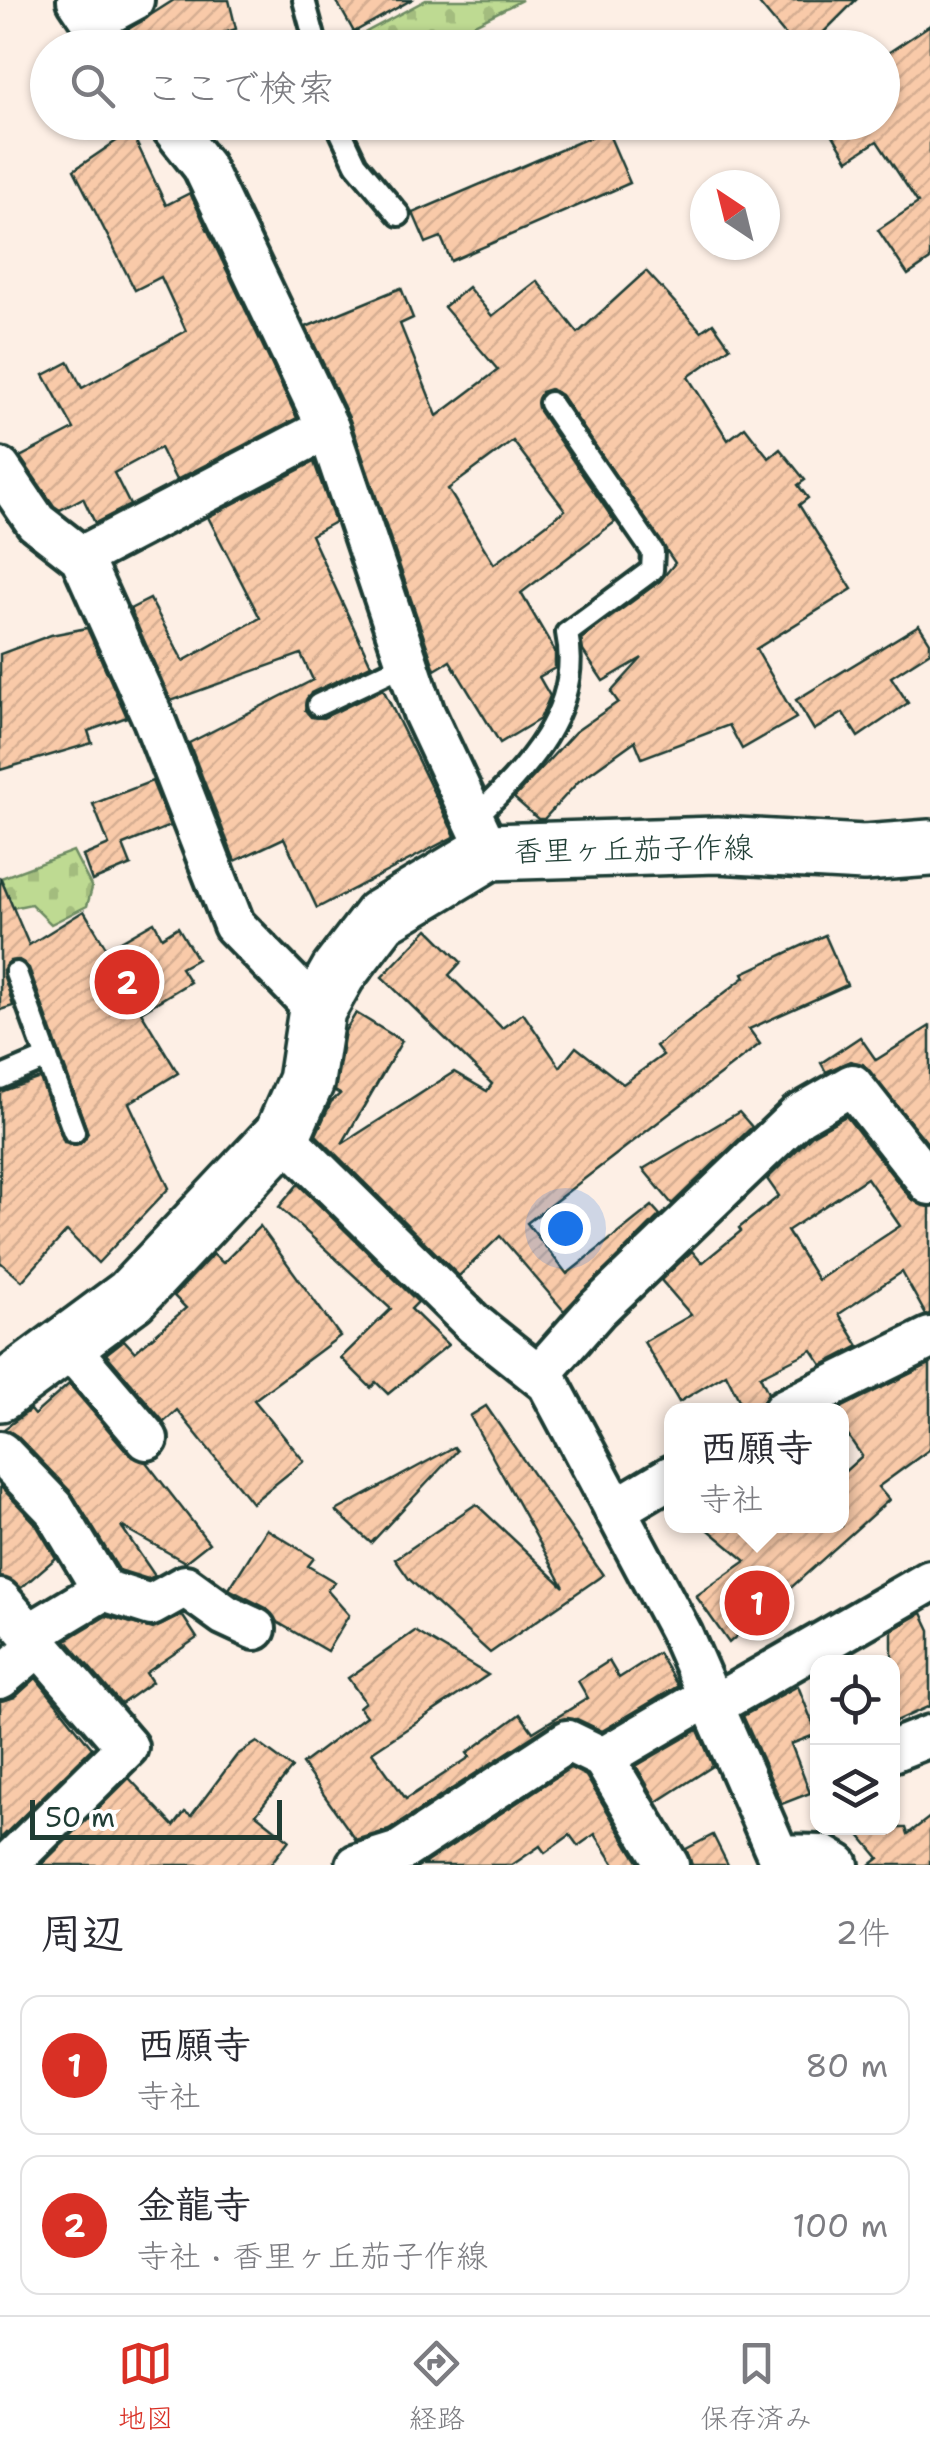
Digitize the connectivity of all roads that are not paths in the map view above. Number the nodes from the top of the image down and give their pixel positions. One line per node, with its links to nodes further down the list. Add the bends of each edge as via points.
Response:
1 (133, 0): 3 (street)
2 (304, 0): 4 (lane)
3 (94, 23)
4 (312, 30)
5 (182, 140): 9 (street, via 203,166)
6 (345, 140): 7 (lane)
7 (399, 216)
8 (550, 404): 14 (lane, via 653,552 652,570 567,634 572,656 556,722)
9 (328, 428): 11 (street); 12 (street)
10 (0, 469): 11 (street, via 36,522)
11 (81, 556): 17 (street, via 234,925)
12 (407, 663): 13 (lane); 14 (street)
13 (318, 705)
14 (481, 835): 15 (street, 香里ヶ丘茄子作線, via 864,853); 17 (street, 香里ヶ丘茄子作線, via 381,917)
15 (930, 848)
16 (16, 974): 18 (lane)
17 (317, 1010): 21 (street, 香里ヶ丘茄子作線, via 306,1082)
18 (47, 1058): 19 (lane); 20 (lane)
19 (0, 1078)
20 (74, 1132)
21 (282, 1135): 24 (street, 香里ヶ丘茄子作線, via 131,1296); 25 (street, via 474,1324)
22 (930, 1184): 25 (street, via 852,1085 798,1116 597,1309)
23 (930, 1338): 27 (street)
24 (66, 1344): 26 (street, 香里ヶ丘茄子作線); 28 (street)
25 (539, 1375): 31 (street)
26 (0, 1393)
27 (798, 1403)
28 (148, 1439)
29 (0, 1452): 33 (street, via 54,1508)
30 (664, 1481): 31 (street)
31 (616, 1510): 38 (street)
32 (930, 1581): 38 (street)
33 (102, 1590): 35 (street, via 152,1606 186,1586); 36 (street)
34 (0, 1600): 36 (street)
35 (255, 1629)
36 (34, 1639): 37 (street); 44 (street, via 127,1747)
37 (0, 1678)
38 (709, 1702): 41 (street); 43 (street)
39 (930, 1736): 40 (street)
40 (900, 1747)
41 (602, 1758): 45 (street, via 568,1741 399,1852); 46 (street)
42 (833, 1849): 43 (street)
43 (779, 1860)
44 (7, 1865)
45 (357, 1865)
46 (668, 1865)

